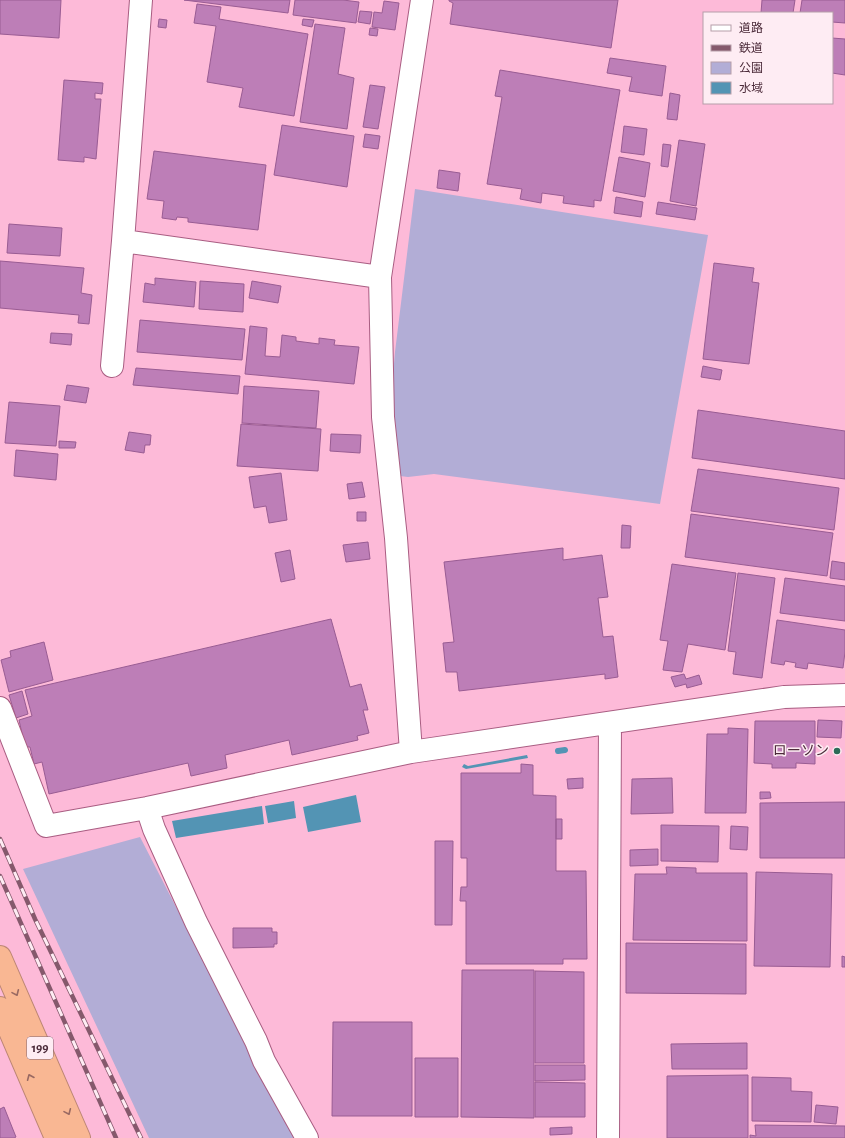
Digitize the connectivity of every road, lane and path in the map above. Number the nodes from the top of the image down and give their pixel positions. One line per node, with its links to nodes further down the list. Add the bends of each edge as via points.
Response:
1 (141, 0): 3 (street)
2 (422, 0): 4 (street)
3 (123, 242): 4 (street); 5 (street)
4 (380, 277): 9 (street, via 384,417 396,538)
5 (112, 366)
6 (845, 695): 8 (street, via 784,697)
7 (0, 708): 10 (street, via 46,826)
8 (610, 723): 9 (street); 16 (street)
9 (411, 752): 10 (street)
10 (147, 808): 15 (street, via 196,922 264,1061)
11 (0, 957): 14 (highway, 199, one-way to 14)
12 (0, 1008): 13 (highway, 199, one-way to 12)
13 (56, 1138)
14 (79, 1138)
15 (307, 1138)
16 (608, 1138)

